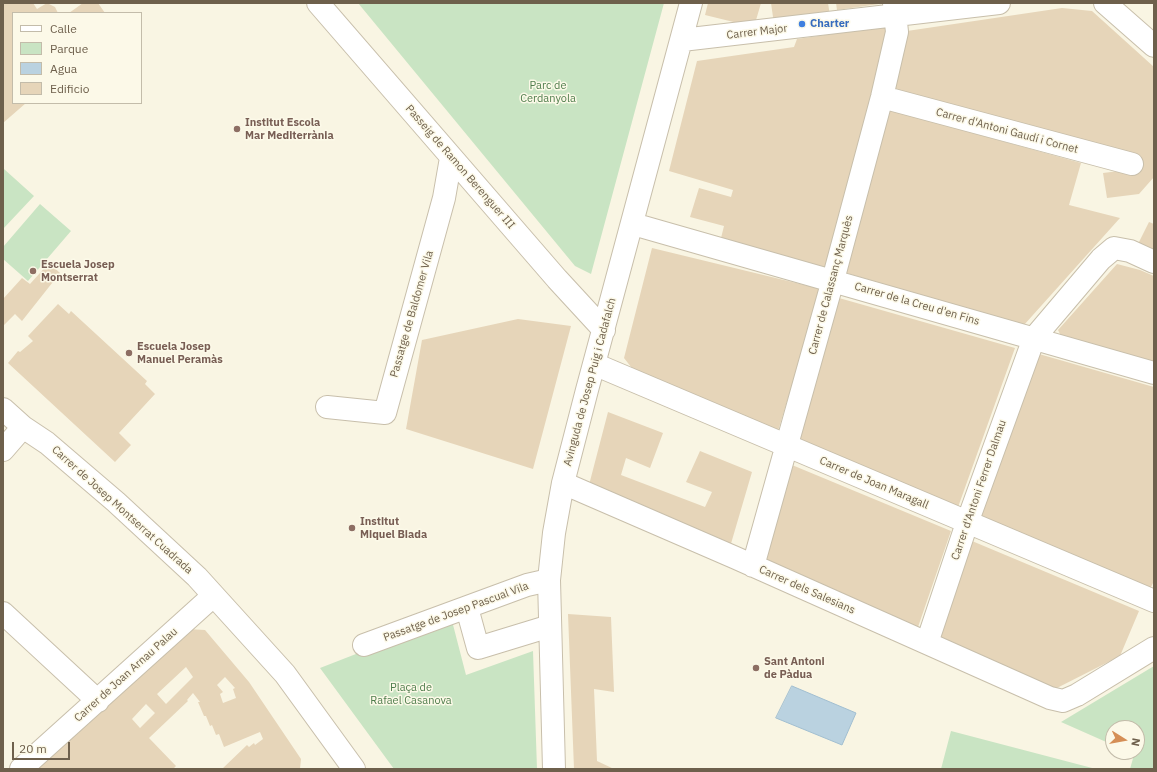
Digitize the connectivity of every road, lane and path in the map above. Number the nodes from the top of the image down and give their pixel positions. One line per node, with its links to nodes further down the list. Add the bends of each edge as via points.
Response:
1 (318, 3): 9 (street, Passeig de Ramon Berenguer III)
2 (691, 3): 6 (street, Avinguda de Josep Puig i Cadafalch)
3 (999, 3): 5 (street, Carrer Major)
4 (1105, 3): 7 (street)
5 (895, 9): 6 (street, Carrer Major); 8 (street, Carrer de Calassanç Marquès, via 897,32)
6 (682, 40): 11 (street, Avinguda de Josep Puig i Cadafalch)
7 (1154, 46)
8 (882, 97): 10 (street, Carrer d'Antoni Gaudí i Cornet); 13 (street, Carrer de Calassanç Marquès)
9 (451, 158): 14 (street, Passeig de Ramon Berenguer III); 18 (street, Passatge de Baldomer Vila, via 444,198 385,413)
10 (1132, 164)
11 (633, 224): 13 (street, Carrer de la Creu d'en Fins); 14 (street, Avinguda de Josep Puig i Cadafalch)
12 (1154, 262): 15 (street, Carrer d'Antoni Ferrer Dalmau, via 1130,251 1114,248 1100,259)
13 (833, 280): 15 (street, Carrer de la Creu d'en Fins); 21 (street, Carrer de Calassanç Marquès)
14 (604, 330): 16 (street, Avinguda de Josep Puig i Cadafalch)
15 (1034, 338): 17 (street, Carrer de la Creu d'en Fins); 24 (street, Carrer d'Antoni Ferrer Dalmau)
16 (594, 364): 21 (street, Carrer de Joan Maragall); 23 (street, Avinguda de Josep Puig i Cadafalch)
17 (1154, 373)
18 (327, 407)
19 (3, 409): 20 (street, Carrer de Josep Montserrat Cuadrada)
20 (23, 427): 22 (street); 27 (street, Carrer de Josep Montserrat Cuadrada, via 47,443 116,502 197,577)
21 (787, 446): 24 (street, Carrer de Joan Maragall); 25 (street, Carrer de Calassanç Marquès)
22 (3, 450)
23 (563, 483): 25 (street, Carrer dels Salesians); 26 (street, Avinguda de Josep Puig i Cadafalch)
24 (967, 523): 28 (street, Carrer de Joan Maragall); 32 (street, Carrer d'Antoni Ferrer Dalmau)
25 (753, 566): 32 (street, Carrer dels Salesians)
26 (549, 580): 29 (street, Passatge de Josep Pascual Vila, via 527,585); 31 (street, Avinguda de Josep Puig i Cadafalch)
27 (213, 596): 35 (street, Carrer de Joan Arnau Palau); 36 (street, Carrer de Josep Montserrat Cuadrada, via 285,674)
28 (1154, 601)
29 (467, 608): 31 (street, via 478,648); 33 (street, Passatge de Josep Pascual Vila)
30 (3, 614): 35 (street)
31 (550, 626): 38 (street, Avinguda de Josep Puig i Cadafalch)
32 (927, 643): 34 (street, Carrer dels Salesians, via 1050,698 1063,701 1078,695)
33 (364, 645)
34 (1154, 648)
35 (98, 701): 37 (street, Carrer de Joan Arnau Palau)
36 (351, 768)
37 (21, 769)
38 (554, 769)

